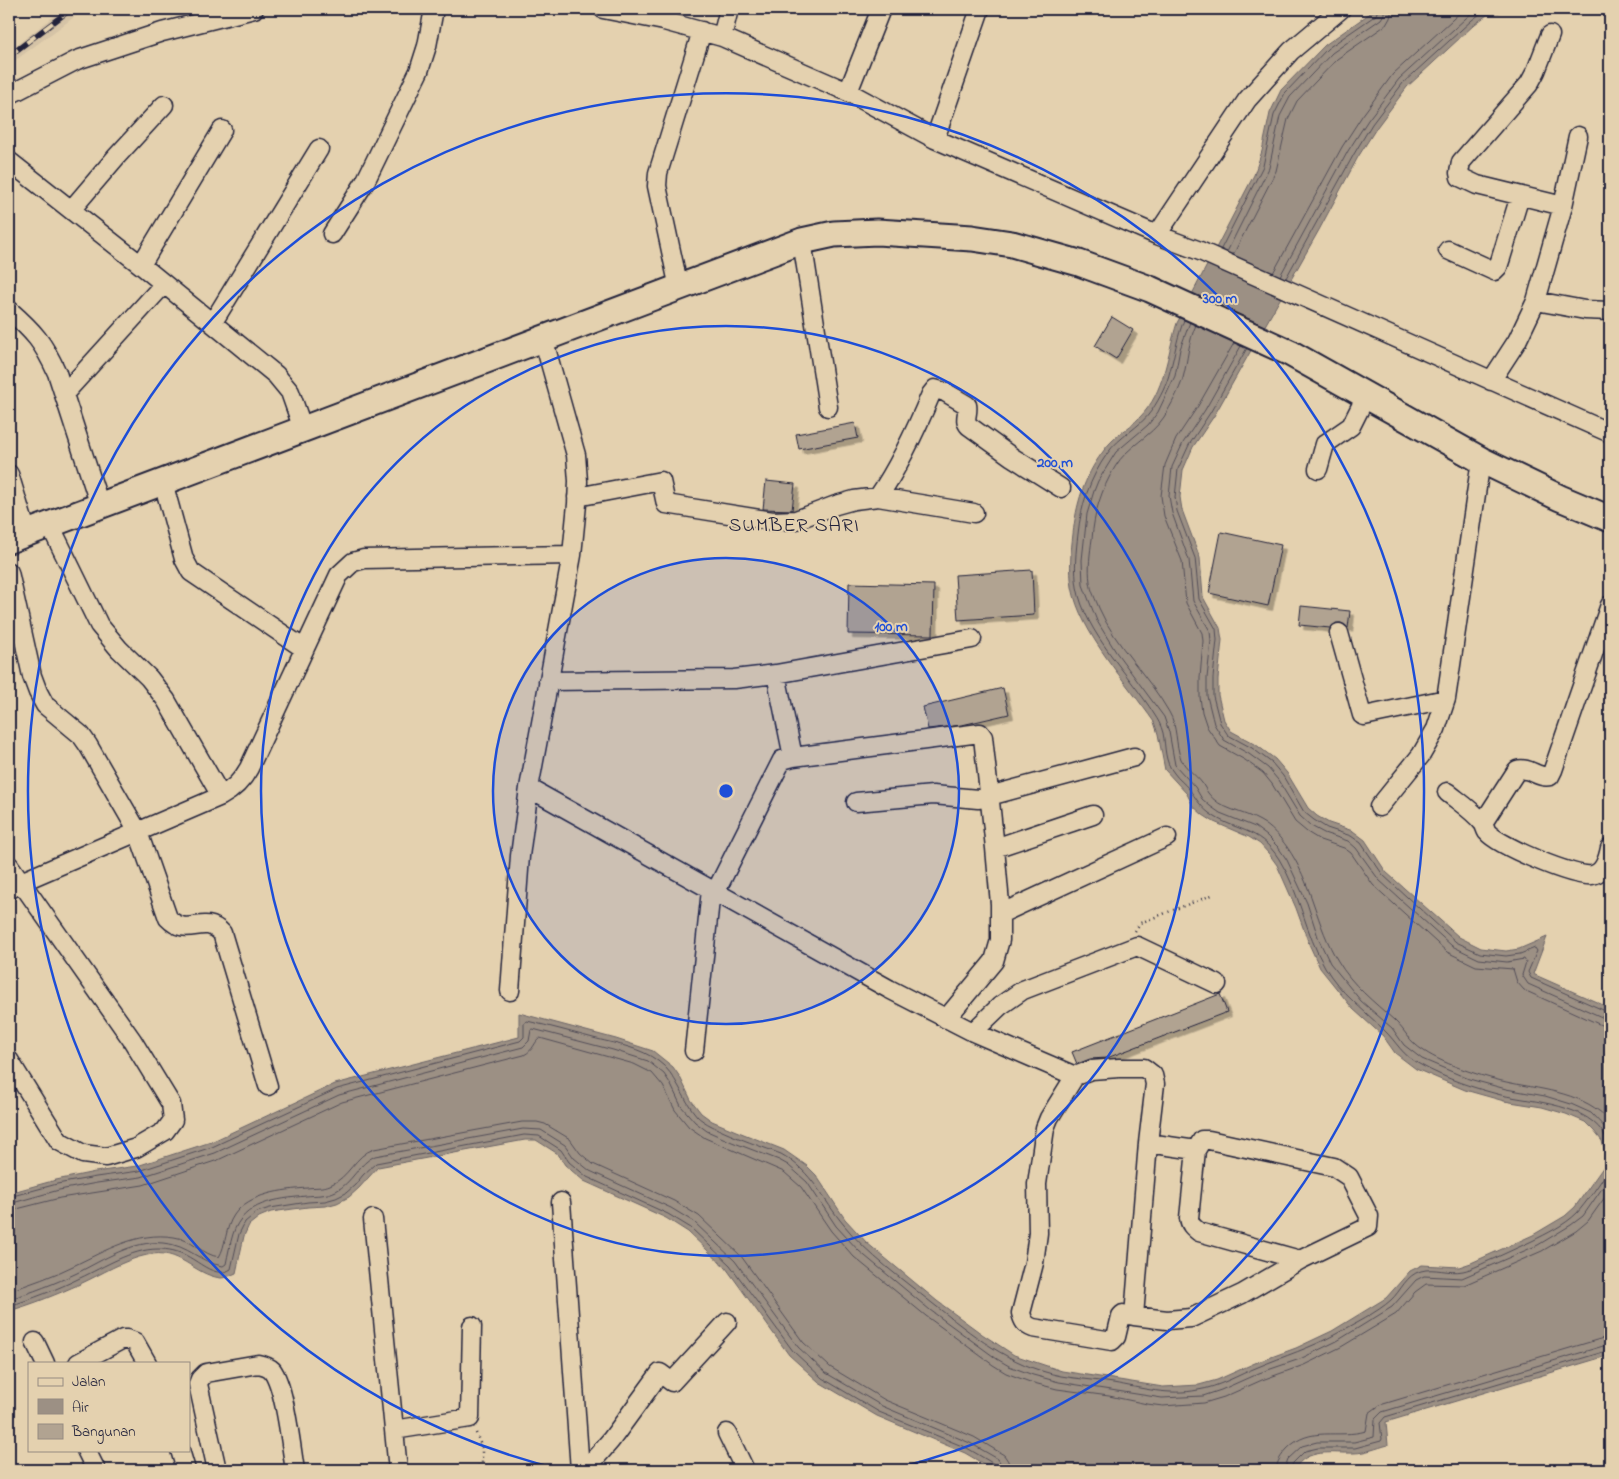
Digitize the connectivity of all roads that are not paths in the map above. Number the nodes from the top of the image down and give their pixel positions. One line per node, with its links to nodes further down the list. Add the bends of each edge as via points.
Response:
1 (254, 9): 12 (street, via 162,32 77,60)
2 (434, 9): 22 (street, via 419,71 365,182)
3 (603, 9): 8 (street)
4 (729, 9): 10 (street)
5 (881, 9): 11 (street)
6 (980, 9): 16 (street)
7 (1342, 9): 23 (street, via 1291,51 1247,100)
8 (702, 31): 10 (street); 28 (street, via 658,173 657,186)
9 (1550, 35): 19 (street, via 1529,84 1460,162 1460,177 1465,180)
10 (722, 37): 11 (street)
11 (848, 92): 16 (street)
12 (9, 95)
13 (164, 105): 21 (street)
14 (222, 130): 26 (street)
15 (1578, 136): 20 (street)
16 (935, 138): 23 (street)
17 (319, 149): 32 (street)
18 (9, 161): 21 (street)
19 (1520, 196): 20 (street); 25 (street, via 1502,258 1494,271)
20 (1563, 206): 29 (street)
21 (71, 210): 26 (street)
22 (332, 234)
23 (1156, 235): 34 (street, via 1200,251)
24 (802, 241): 28 (highway); 36 (highway, via 834,234 877,232 1012,244 1079,263 1150,289 1290,353); 37 (street)
25 (1448, 250)
26 (141, 265): 27 (street)
27 (164, 284): 32 (street); 35 (street)
28 (679, 288): 33 (highway)
29 (1536, 301): 31 (street); 34 (street)
30 (9, 310): 35 (street, via 35,333 57,373)
31 (1610, 311)
32 (213, 322): 38 (street, via 284,383)
33 (544, 338): 38 (highway); 45 (street, via 576,455)
34 (1491, 381): 39 (street)
35 (64, 394): 47 (street)
36 (1366, 396): 40 (highway); 41 (street, via 1351,426 1325,444)
37 (828, 407)
38 (303, 429): 43 (highway)
39 (1610, 433)
40 (1481, 460): 49 (highway); 60 (street)
41 (1318, 469)
42 (9, 474): 51 (street)
43 (163, 482): 47 (highway); 57 (street, via 184,559 191,572)
44 (1061, 488): 46 (street, via 968,426 967,404 935,389 911,440)
45 (578, 496): 46 (street, via 661,481 666,504 787,521 854,500); 52 (street)
46 (878, 497): 48 (street)
47 (100, 506): 50 (highway)
48 (974, 513)
49 (1610, 519)
50 (50, 525): 51 (highway); 65 (street, via 99,625 166,700)
51 (18, 537)
52 (572, 555): 57 (street, via 364,559 353,562 338,575); 59 (street)
53 (9, 572): 71 (street, via 38,692 45,704 81,735)
54 (1610, 605): 70 (street, via 1550,776 1518,770)
55 (1340, 632): 60 (street, via 1364,716)
56 (972, 640): 58 (street)
57 (303, 648): 65 (street, via 244,778)
58 (776, 674): 59 (street, via 734,679); 61 (street)
59 (548, 681): 63 (street)
60 (1446, 699): 68 (street, via 1436,729 1421,755)
61 (793, 757): 66 (street, via 980,733); 77 (street, via 780,763)
62 (1134, 757): 66 (street)
63 (529, 788): 77 (street); 80 (street, via 520,856)
64 (1447, 792): 70 (street)
65 (221, 796): 71 (street)
66 (990, 797): 67 (street, via 971,800 922,795); 73 (street)
67 (856, 802)
68 (1378, 807)
69 (1093, 815): 73 (street)
70 (1484, 823): 74 (street, via 1486,832 1503,843 1528,856 1582,875 1594,875 1603,868)
71 (138, 832): 76 (street); 86 (street, via 168,918 183,928 208,924 216,926 222,933)
72 (1168, 837): 78 (street)
73 (995, 848): 78 (street)
74 (1610, 848)
75 (9, 865): 76 (street)
76 (15, 886): 84 (street, via 132,1040 171,1104 173,1120 165,1131 136,1148 106,1158 83,1154 59,1141)
77 (713, 891): 81 (street); 83 (street)
78 (1000, 914): 81 (street, via 1000,940 994,961)
79 (1218, 984): 82 (street, via 1137,946 1023,990 1000,1006)
80 (510, 991)
81 (946, 1019): 82 (street)
82 (973, 1032): 85 (street)
83 (694, 1051)
84 (9, 1060)
85 (1075, 1076): 87 (street, via 1091,1070 1119,1068 1150,1071 1155,1084); 92 (street, via 1049,1118 1042,1139 1037,1184 1038,1233 1022,1321 1033,1328 1112,1341 1116,1338 1121,1316)
86 (268, 1086)
87 (1148, 1143): 88 (street); 92 (street)
88 (1196, 1150): 91 (street, via 1190,1225 1199,1232); 91 (street, via 1202,1140 1209,1140 1325,1164 1349,1177 1369,1216 1368,1227)
89 (561, 1202): 109 (street)
90 (373, 1219): 100 (street)
91 (1300, 1260): 92 (street, via 1242,1294 1191,1318 1167,1320)
92 (1134, 1316)
93 (728, 1322): 110 (street, via 672,1382 656,1369 611,1440)
94 (472, 1326): 100 (street, via 470,1418)
95 (35, 1342): 96 (street)
96 (45, 1362)
97 (80, 1362): 98 (street, via 127,1339 135,1342)
98 (146, 1362)
99 (194, 1385): 106 (street); 107 (street, via 206,1373 258,1364 271,1370 279,1384)
100 (394, 1430): 108 (street)
101 (727, 1433): 111 (street)
102 (87, 1452): 104 (street)
103 (181, 1452): 105 (street)
104 (96, 1470)
105 (186, 1470)
106 (217, 1470)
107 (295, 1470)
108 (398, 1470)
109 (580, 1470)
110 (586, 1470)
111 (746, 1470)

